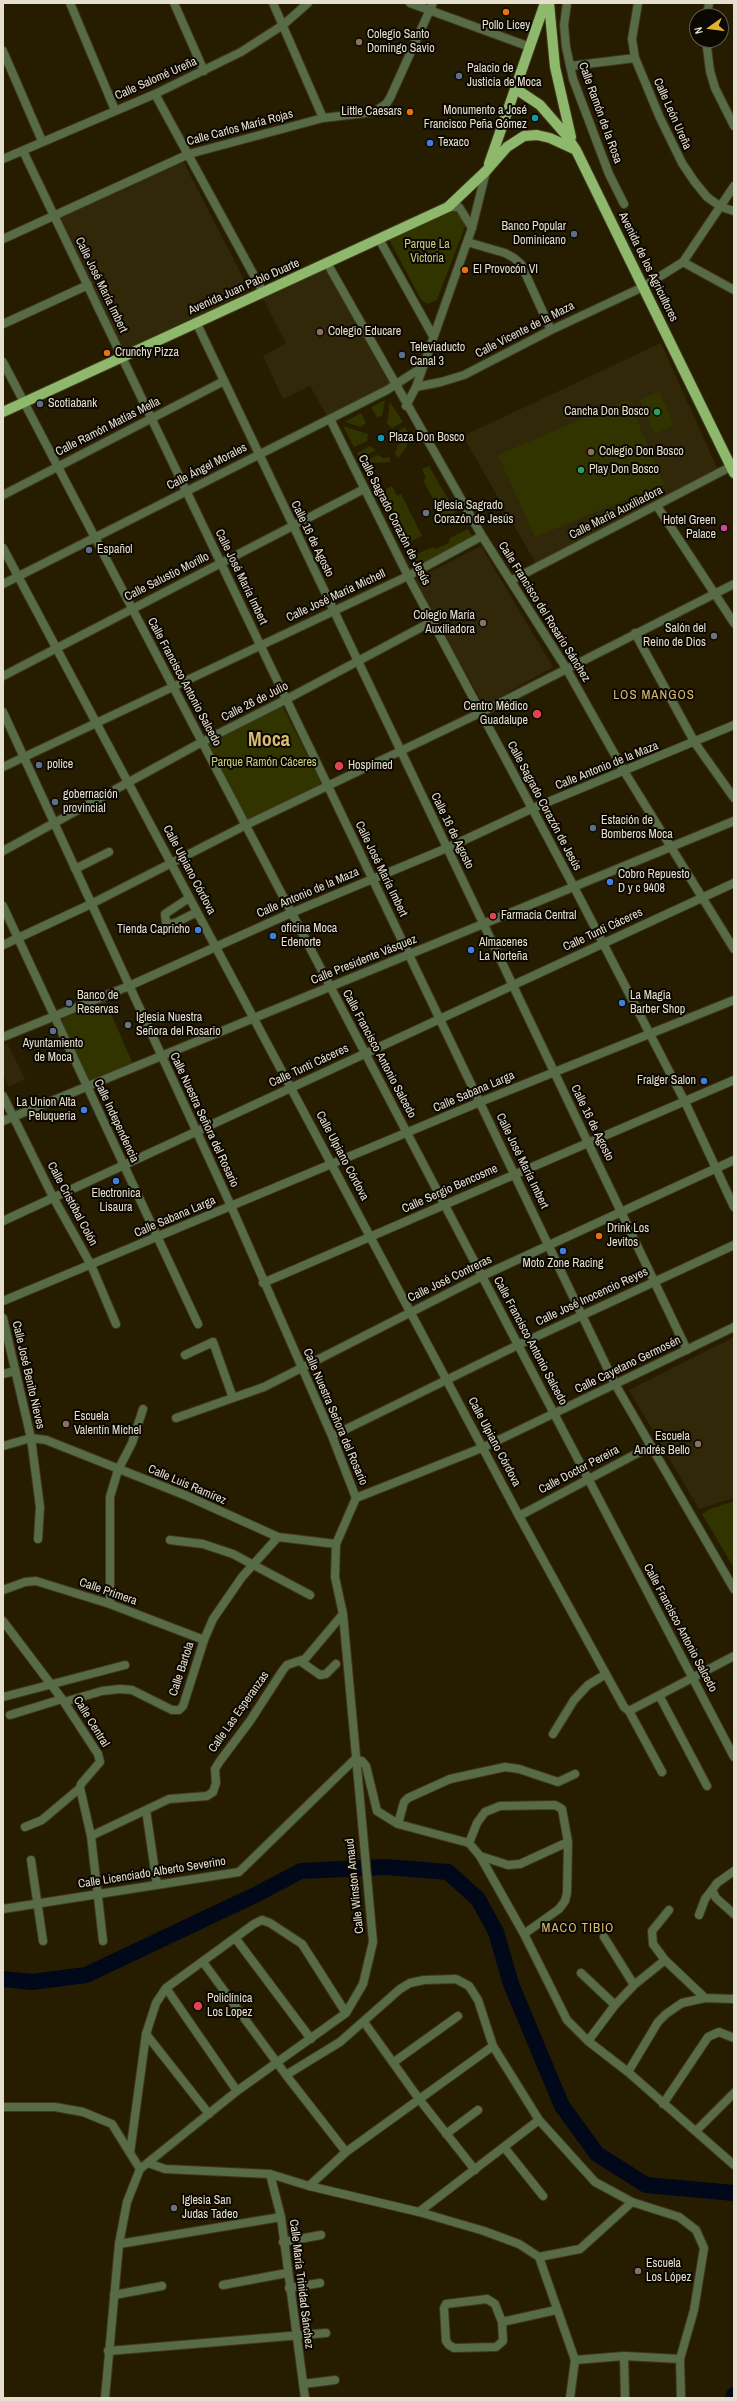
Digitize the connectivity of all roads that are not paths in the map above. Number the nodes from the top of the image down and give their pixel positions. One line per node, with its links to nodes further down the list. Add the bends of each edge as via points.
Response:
1 (70, 3): 21 (street)
2 (174, 3): 18 (street)
3 (273, 3): 12 (street)
4 (308, 3): 12 (street, Calle Salomé Ureña)
5 (410, 3): 11 (street)
6 (433, 3): 11 (street, Calle Carlos María Rojas)
7 (545, 3): 13 (main road)
8 (550, 3): 25 (main road, via 555,67 563,111)
9 (567, 3): 17 (street, Calle Ramón de la Rosa, via 564,25)
10 (638, 3): 16 (street, Calle León Ureña, via 632,39)
11 (429, 11): 13 (street); 22 (street, Calle Carlos María Rojas, via 386,104 365,114)
12 (283, 25): 18 (street, Calle Salomé Ureña, via 241,52); 22 (street)
13 (530, 47): 19 (main road)
14 (707, 48): 23 (street, via 713,82)
15 (3, 51): 24 (street)
16 (635, 58): 17 (street); 33 (street, Calle León Ureña, via 646,89 682,163 707,197)
17 (570, 66): 31 (street, Calle Ramón de la Rosa, via 588,122)
18 (204, 71): 20 (street, Calle Salomé Ureña)
19 (516, 89): 25 (main road, Avenida de los Agricultores, via 540,105); 29 (main road)
20 (155, 94): 21 (street, Calle Salomé Ureña); 27 (street)
21 (115, 110): 24 (street, Calle Salomé Ureña)
22 (323, 118): 27 (street, Calle Carlos María Rojas)
23 (734, 126)
24 (42, 141): 26 (street, Calle Salomé Ureña)
25 (575, 148): 29 (main road, Avenida Juan Pablo Duarte, via 550,138 524,136 507,147); 43 (main road, Avenida de los Agricultores)
26 (23, 151): 28 (street, Calle Salomé Ureña); 35 (street, Calle José María Imbert)
27 (189, 154): 35 (street, Calle Carlos María Rojas); 45 (street)
28 (3, 159)
29 (486, 171): 32 (main road, Avenida Juan Pablo Duarte); 36 (street)
30 (734, 186): 33 (street)
31 (624, 204)
32 (448, 206): 36 (street, via 459,207); 38 (main road, Avenida Juan Pablo Duarte)
33 (721, 207): 34 (street, Calle León Ureña); 40 (street)
34 (734, 211)
35 (55, 216): 37 (street, Calle Carlos María Rojas); 42 (street, Calle José María Imbert)
36 (472, 228): 39 (street)
37 (3, 239)
38 (379, 240): 41 (main road, Avenida Juan Pablo Duarte); 49 (street)
39 (466, 242): 48 (street, via 505,253 517,261); 49 (street)
40 (684, 262): 43 (street, Calle Vicente de la Maza); 44 (street)
41 (326, 263): 45 (main road, Avenida Juan Pablo Duarte); 54 (street, Calle Francisco del Rosario Sánchez)
42 (88, 285): 47 (street); 50 (street, Calle José María Imbert)
43 (643, 287): 48 (street, Calle Vicente de la Maza); 63 (main road, Avenida de los Agricultores)
44 (734, 290)
45 (263, 292): 46 (main road, Avenida Juan Pablo Duarte)
46 (196, 322): 50 (main road, Avenida Juan Pablo Duarte); 53 (street, Calle 16 de Agosto)
47 (3, 324)
48 (551, 330): 55 (street, Calle Vicente de la Maza, via 454,379)
49 (433, 336): 52 (street)
50 (122, 356): 56 (main road, Avenida Juan Pablo Duarte); 59 (street, Calle José María Imbert)
51 (3, 362): 56 (street, Calle Francisco Antonio Salcedo)
52 (421, 368): 54 (street, Calle Ángel Morales); 55 (street)
53 (224, 381): 59 (street, Calle Ramón Matías Mella); 61 (street, Calle 16 de Agosto)
54 (394, 384): 57 (street, Calle Francisco del Rosario Sánchez); 60 (street, Calle Ángel Morales)
55 (416, 387): 57 (street)
56 (24, 402): 58 (main road, Avenida Juan Pablo Duarte); 62 (street, Calle Francisco Antonio Salcedo)
57 (406, 406): 69 (street, Calle Francisco del Rosario Sánchez)
58 (3, 412)
59 (152, 418): 62 (street, Calle Ramón Matías Mella); 65 (street, Calle José María Imbert)
60 (330, 419): 61 (street, Calle Ángel Morales); 64 (street, Calle Sagrado Corazón de Jesús)
61 (259, 455): 65 (street, Calle Ángel Morales); 68 (street, Calle 16 de Agosto)
62 (58, 467): 66 (street, Calle Ramón Matías Mella); 70 (street, Calle Francisco Antonio Salcedo)
63 (733, 468): 67 (street, Calle María Auxiliadora)
64 (364, 489): 68 (street, Calle Salustio Morillo); 73 (street, Calle Sagrado Corazón de Jesús)
65 (187, 491): 70 (street, Calle Ángel Morales); 72 (street, Calle José María Imbert)
66 (3, 495)
67 (657, 506): 75 (street, Calle María Auxiliadora); 78 (street)
68 (293, 526): 72 (street, Calle Salustio Morillo); 80 (street, Calle 16 de Agosto)
69 (482, 536): 73 (street, Calle José María Michell); 75 (street, Calle Francisco del Rosario Sánchez)
70 (95, 538): 74 (street, Calle Ángel Morales); 79 (street, Calle Francisco Antonio Salcedo)
71 (3, 548): 74 (street, Calle Ulpiano Córdova)
72 (221, 563): 79 (street, Calle Salustio Morillo); 84 (street, Calle José María Imbert)
73 (408, 576): 80 (street, Calle José María Michell); 81 (street, Calle Sagrado Corazón de Jesús)
74 (18, 577): 76 (street, Calle Ángel Morales); 85 (street, Calle Ulpiano Córdova)
75 (512, 580): 87 (street, Calle Francisco del Rosario Sánchez)
76 (3, 584)
77 (734, 584): 78 (street)
78 (716, 594): 82 (street); 83 (street)
79 (132, 609): 85 (street, Calle Salustio Morillo); 89 (street, Calle Francisco Antonio Salcedo)
80 (334, 611): 84 (street, Calle José María Michell); 86 (street, Calle 16 de Agosto)
81 (433, 621): 86 (street, Calle 26 de Julio); 92 (street, Calle Sagrado Corazón de Jesús)
82 (734, 623)
83 (635, 633): 87 (street); 96 (street)
84 (261, 645): 89 (street, Calle José María Michell); 90 (street, Calle José María Imbert)
85 (56, 648): 88 (street, Calle Salustio Morillo); 93 (street, Calle Ulpiano Córdova)
86 (358, 661): 90 (street, Calle 26 de Julio); 97 (street, Calle 16 de Agosto)
87 (566, 668): 92 (street); 100 (street, Calle Francisco del Rosario Sánchez)
88 (3, 676)
89 (173, 686): 93 (street, Calle José María Michell); 95 (street, Calle Francisco Antonio Salcedo)
90 (287, 699): 95 (street, Calle 26 de Julio); 102 (street, Calle José María Imbert)
91 (3, 712): 98 (street, Calle Nuestra Señora del Rosario)
92 (482, 712): 97 (street); 104 (street, Calle Sagrado Corazón de Jesús)
93 (96, 723): 98 (street, Calle José María Michell); 101 (street, Calle Ulpiano Córdova)
94 (734, 725): 96 (street, Calle Antonio de la Maza)
95 (202, 742): 101 (street, Calle 26 de Julio); 107 (street, Calle Francisco Antonio Salcedo)
96 (695, 743): 100 (street, Calle Antonio de la Maza); 103 (street)
97 (400, 750): 102 (street); 109 (street, Calle 16 de Agosto)
98 (24, 757): 99 (street, Calle José María Michell); 106 (street, Calle Nuestra Señora del Rosario)
99 (3, 767)
100 (624, 771): 104 (street, Calle Antonio de la Maza); 108 (street, Calle Francisco del Rosario Sánchez)
101 (129, 784): 106 (street, Calle 26 de Julio); 112 (street, Calle Ulpiano Córdova)
102 (328, 786): 107 (street); 114 (street, Calle José María Imbert)
103 (734, 798)
104 (531, 809): 109 (street, Calle Antonio de la Maza); 116 (street, Calle Sagrado Corazón de Jesús)
105 (734, 821): 108 (street, Calle Presidente Vásquez)
106 (54, 824): 110 (street, Calle 26 de Julio); 113 (street, Calle Nuestra Señora del Rosario)
107 (246, 825): 112 (street); 122 (street, Calle Francisco Antonio Salcedo)
108 (671, 847): 116 (street, Calle Presidente Vásquez); 118 (street, Calle Francisco del Rosario Sánchez)
109 (447, 848): 114 (street, Calle Antonio de la Maza); 123 (street, Calle 16 de Agosto)
110 (3, 851)
111 (109, 852): 113 (street)
112 (172, 864): 117 (street, Calle Ulpiano Córdova); 119 (street)
113 (75, 869): 119 (street, Calle Nuestra Señora del Rosario)
114 (372, 878): 122 (street, Calle Antonio de la Maza); 129 (street, Calle José María Imbert)
115 (734, 883): 118 (street, Calle Tunti Cáceres)
116 (574, 887): 123 (street, Calle Presidente Vásquez); 125 (street, Calle Sagrado Corazón de Jesús)
117 (189, 898): 121 (street, Calle Ulpiano Córdova); 121 (street, via 164,914 166,922 175,923)
118 (702, 898): 125 (street, Calle Tunti Cáceres); 128 (street, Calle Francisco del Rosario Sánchez)
119 (91, 904): 124 (street); 131 (street, Calle Nuestra Señora del Rosario)
120 (3, 906): 124 (street, Calle Independencia)
121 (197, 912): 127 (street, Calle Ulpiano Córdova)
122 (292, 913): 127 (street, Calle Antonio de la Maza); 132 (street, Calle Francisco Antonio Salcedo)
123 (483, 924): 129 (street, Calle Presidente Vásquez); 130 (street, Calle 16 de Agosto)
124 (18, 937): 126 (street); 134 (street, Calle Independencia)
125 (602, 944): 130 (street, Calle Tunti Cáceres); 137 (street, Calle Sagrado Corazón de Jesús)
126 (3, 945)
127 (216, 946): 131 (street, Calle Antonio de la Maza); 135 (street, Calle Ulpiano Córdova)
128 (734, 949)
129 (409, 954): 132 (street, Calle Presidente Vásquez); 136 (street, Calle José María Imbert)
130 (512, 985): 136 (street, Calle Tunti Cáceres); 141 (street, Calle 16 de Agosto)
131 (129, 986): 134 (street, Calle Antonio de la Maza); 140 (street, Calle Nuestra Señora del Rosario)
132 (330, 987): 135 (street, Calle Presidente Vásquez); 139 (street, Calle Francisco Antonio Salcedo)
133 (734, 1000): 137 (street, Calle Sabana Larga)
134 (54, 1016): 138 (street, Calle Antonio de la Maza); 143 (street, Calle Independencia)
135 (255, 1018): 140 (street, Calle Presidente Vásquez); 144 (street, Calle Ulpiano Córdova)
136 (440, 1018): 139 (street, Calle Tunti Cáceres); 146 (street, Calle José María Imbert)
137 (649, 1034): 141 (street, Calle Sabana Larga); 147 (street, Calle Sagrado Corazón de Jesús)
138 (3, 1037)
139 (365, 1053): 144 (street, Calle Tunti Cáceres); 151 (street, Calle Francisco Antonio Salcedo)
140 (162, 1056): 143 (street, Calle Presidente Vásquez); 150 (street, Calle Nuestra Señora del Rosario)
141 (554, 1072): 146 (street, Calle Sabana Larga); 152 (street, Calle 16 de Agosto)
142 (734, 1080): 147 (street, Calle Sergio Bencosme)
143 (87, 1086): 148 (street, Calle Presidente Vásquez); 154 (street, Calle Independencia)
144 (291, 1087): 150 (street, Calle Tunti Cáceres); 155 (street, Calle Ulpiano Córdova)
145 (3, 1096): 148 (street, Calle Cristóbal Colón)
146 (480, 1102): 151 (street, Calle Sabana Larga); 157 (street, Calle José María Imbert)
147 (685, 1102): 152 (street, Calle Sergio Bencosme); 156 (street, Calle Sagrado Corazón de Jesús)
148 (13, 1117): 149 (street, Calle Presidente Vásquez); 158 (street, Calle Cristóbal Colón)
149 (3, 1121)
150 (196, 1131): 154 (street, Calle Tunti Cáceres); 160 (street, Calle Nuestra Señora del Rosario)
151 (407, 1133): 155 (street, Calle Sabana Larga); 159 (street, Calle Francisco Antonio Salcedo)
152 (588, 1143): 157 (street, Calle Sergio Bencosme); 162 (street, Calle 16 de Agosto)
153 (734, 1160): 156 (street, Calle José Contreras)
154 (123, 1164): 158 (street, Calle Tunti Cáceres); 164 (street, Calle Independencia)
155 (332, 1164): 160 (street, Calle Sabana Larga); 165 (street, Calle Ulpiano Córdova)
156 (716, 1168): 161 (street, Calle Sagrado Corazón de Jesús); 162 (street, Calle José Contreras)
157 (515, 1174): 159 (street, Calle Sergio Bencosme); 167 (street, Calle José María Imbert)
158 (53, 1197): 163 (street, Calle Tunti Cáceres); 168 (street, Calle Cristóbal Colón)
159 (444, 1204): 165 (street, Calle Sergio Bencosme); 169 (street, Calle Francisco Antonio Salcedo)
160 (231, 1206): 164 (street, Calle Sabana Larga); 171 (street, Calle Nuestra Señora del Rosario)
161 (734, 1207)
162 (621, 1212): 167 (street, Calle José Contreras); 170 (street, Calle 16 de Agosto)
163 (3, 1221)
164 (157, 1237): 168 (street, Calle Sabana Larga); 177 (street, Calle Independencia)
165 (371, 1237): 171 (street, Calle Sergio Bencosme); 173 (street, Calle Ulpiano Córdova)
166 (734, 1245): 170 (street, Calle José Inocencio Reyes)
167 (550, 1247): 169 (street, Calle José Contreras); 174 (street, Calle José María Imbert)
168 (91, 1265): 172 (street, Calle Sabana Larga); 176 (street, Calle Cristóbal Colón)
169 (482, 1276): 173 (street, Calle José Contreras); 179 (street, Calle Francisco Antonio Salcedo)
170 (654, 1281): 174 (street, Calle José Inocencio Reyes); 180 (street, Calle 16 de Agosto)
171 (263, 1283): 182 (street, Calle Nuestra Señora del Rosario)
172 (3, 1301)
173 (411, 1311): 182 (street, Calle José Contreras); 185 (street, Calle Ulpiano Córdova)
174 (583, 1316): 179 (street, Calle José Inocencio Reyes); 186 (street, Calle José María Imbert)
175 (3, 1318): 183 (street, Calle José Benito Nieves)
176 (116, 1324)
177 (198, 1324)
178 (734, 1327): 180 (street, Calle Cayetano Germosén)
179 (518, 1345): 185 (street, Calle José Inocencio Reyes); 189 (street, Calle Francisco Antonio Salcedo)
180 (687, 1350): 186 (street, Calle Cayetano Germosén)
181 (185, 1355): 187 (street, via 213,1342)
182 (302, 1367): 187 (street, Calle José Contreras, via 264,1387); 191 (street, Calle Nuestra Señora del Rosario)
183 (15, 1371): 184 (street); 192 (street, Calle José Benito Nieves)
184 (3, 1374)
185 (448, 1380): 191 (street, Calle José Inocencio Reyes); 195 (street, Calle Ulpiano Córdova)
186 (615, 1384): 189 (street, Calle Cayetano Germosén); 194 (street, Calle José María Imbert)
187 (233, 1398): 190 (street, Calle José Contreras)
188 (143, 1409): 196 (street, via 132,1443)
189 (554, 1414): 195 (street, Calle Cayetano Germosén); 197 (street, Calle Francisco Antonio Salcedo)
190 (176, 1418)
191 (332, 1436): 198 (street, Calle Nuestra Señora del Rosario)
192 (30, 1438): 193 (street); 196 (street, Calle Luis Ramírez, via 46,1440); 201 (street, Calle José Benito Nieves, via 40,1507)
193 (3, 1446)
194 (651, 1446): 197 (street, Calle Doctor Pereira); 205 (street, Calle José María Imbert)
195 (484, 1447): 198 (street, Calle Cayetano Germosén); 199 (street, Calle Ulpiano Córdova)
196 (118, 1470): 200 (street, Calle Luis Ramírez, via 187,1496); 208 (street, via 110,1497)
197 (588, 1479): 199 (street, Calle Doctor Pereira); 217 (street, Calle Francisco Antonio Salcedo)
198 (356, 1498): 203 (street, Calle Winston Arnaud)
199 (519, 1516): 216 (street, Calle Ulpiano Córdova)
200 (278, 1537): 203 (street, Calle Luis Ramírez); 204 (street, Calle Bartola)
201 (38, 1539)
202 (170, 1540): 204 (street, via 203,1544)
203 (336, 1544): 209 (street, Calle Winston Arnaud, via 335,1577)
204 (254, 1564): 207 (street); 211 (street, Calle Bartola, via 213,1619)
205 (734, 1589)
206 (3, 1590): 208 (street, Calle Primera, via 36,1581)
207 (310, 1595)
208 (110, 1604): 211 (street, Calle Primera)
209 (343, 1614): 213 (street, Calle Las Esperanzas); 226 (street, Calle Winston Arnaud)
210 (3, 1621): 218 (street, Calle Central)
211 (204, 1640): 221 (street, Calle Bartola, via 183,1706 179,1710 172,1710 132,1690 120,1689)
212 (734, 1656): 217 (street)
213 (300, 1661): 214 (street, via 320,1675 326,1674); 231 (street, Calle Las Esperanzas, via 287,1665 220,1761 216,1769 213,1792 207,1796 169,1800)
214 (336, 1664)
215 (125, 1665): 218 (street)
216 (606, 1674): 222 (street, Calle Ulpiano Córdova, via 624,1707); 224 (street, via 588,1685 574,1700)
217 (693, 1679): 220 (street); 225 (street, Calle Francisco Antonio Salcedo)
218 (52, 1686): 219 (street); 221 (street, Calle Central)
219 (3, 1697)
220 (660, 1697): 222 (street); 229 (street)
221 (63, 1701): 223 (street); 230 (street, Calle Central, via 98,1754 100,1762)
222 (630, 1711): 227 (street, Calle Ulpiano Córdova)
223 (10, 1714)
224 (554, 1734)
225 (734, 1757)
226 (355, 1759): 232 (street, via 366,1766 377,1811); 240 (street, Calle Licenciado Alberto Severino, via 239,1872); 261 (street, Calle Winston Arnaud, via 373,1942 364,1984)
227 (662, 1772)
228 (575, 1774): 232 (street, via 558,1782 504,1766 450,1779 408,1798 404,1802)
229 (707, 1786)
230 (80, 1788): 233 (street, via 42,1820); 234 (street)
231 (146, 1810): 234 (street, Calle Las Esperanzas); 240 (street)
232 (398, 1824): 236 (street)
233 (25, 1827)
234 (90, 1836): 242 (street)
235 (568, 1842): 236 (street, via 562,1809 555,1805 500,1806 485,1812 477,1823); 237 (street, via 520,1864 508,1865); 248 (street, via 565,1901 559,1909)
236 (469, 1843): 237 (street)
237 (480, 1856): 248 (street)
238 (31, 1860): 243 (street)
239 (734, 1871): 241 (street, via 717,1883)
240 (157, 1885): 242 (street, Calle Licenciado Alberto Severino)
241 (712, 1890): 246 (street, via 716,1898); 247 (street, via 705,1899)
242 (98, 1894): 243 (street, Calle Licenciado Alberto Severino); 252 (street)
243 (37, 1904): 244 (street, Calle Licenciado Alberto Severino); 251 (street)
244 (3, 1908)
245 (669, 1910): 253 (street, via 652,1931 651,1939)
246 (734, 1914)
247 (699, 1915)
248 (524, 1934): 267 (street, via 553,1989 560,2008)
249 (604, 1937): 256 (street)
250 (236, 1939): 254 (street); 261 (street, via 262,1920 302,1944); 266 (street)
251 (43, 1941)
252 (103, 1942)
253 (665, 1960): 256 (street); 258 (street)
254 (203, 1962): 257 (street); 270 (street)
255 (581, 1973): 260 (street)
256 (634, 1985): 260 (street)
257 (166, 1988): 264 (street, via 156,2003); 273 (street)
258 (705, 1998): 259 (street); 271 (street, via 682,2003 658,2022)
259 (734, 1998)
260 (615, 2005): 267 (street)
261 (346, 2013): 266 (street, Calle Winston Arnaud)
262 (458, 2016): 269 (street)
263 (364, 2022): 268 (street, via 410,1983 456,1979 469,1986 478,2000); 269 (street); 272 (street, via 340,2042)
264 (146, 2034): 279 (street); 285 (street)
265 (734, 2038): 276 (street, via 719,2032 708,2037)
266 (311, 2039): 270 (street, Calle Winston Arnaud)
267 (588, 2041): 271 (street)
268 (493, 2046): 275 (street); 280 (street)
269 (394, 2062): 275 (street)
270 (277, 2063): 272 (street); 273 (street, Calle Winston Arnaud)
271 (628, 2072): 276 (street)
272 (286, 2075): 284 (street)
273 (237, 2092): 279 (street, Calle Winston Arnaud)
274 (734, 2093): 281 (street)
275 (419, 2099): 282 (street); 284 (street)
276 (663, 2104): 281 (street)
277 (3, 2107): 285 (street, via 55,2107 83,2112 112,2124)
278 (478, 2110): 282 (street)
279 (210, 2114): 286 (street, Calle Winston Arnaud)
280 (539, 2120): 283 (street); 293 (street, via 595,2182)
281 (696, 2131): 287 (street)
282 (446, 2134): 289 (street)
283 (504, 2147): 289 (street); 292 (street)
284 (346, 2152): 291 (street)
285 (130, 2153): 288 (street)
286 (148, 2163): 288 (street, Calle Winston Arnaud); 290 (street, via 165,2169)
287 (734, 2165)
288 (140, 2169): 298 (street, via 127,2202)
289 (475, 2170): 294 (street)
290 (270, 2174): 291 (street); 295 (street, Calle María Trinidad Sánchez)
291 (309, 2186): 294 (street)
292 (543, 2196)
293 (632, 2202): 299 (street, via 580,2249); 312 (street, via 678,2217 696,2230 704,2248 694,2310)
294 (419, 2212): 299 (street, via 519,2244)
295 (280, 2218): 297 (street, Calle María Trinidad Sánchez); 298 (street)
296 (321, 2235): 297 (street)
297 (284, 2242): 300 (street, Calle María Trinidad Sánchez)
298 (119, 2244): 305 (street)
299 (539, 2257): 306 (street)
300 (287, 2273): 302 (street); 304 (street, Calle María Trinidad Sánchez)
301 (320, 2283): 304 (street)
302 (223, 2285)
303 (162, 2286): 305 (street)
304 (289, 2288): 309 (street, Calle María Trinidad Sánchez)
305 (114, 2295): 310 (street)
306 (556, 2310): 307 (street); 313 (street)
307 (502, 2322): 307 (street, via 495,2304 487,2300 450,2303 444,2308 446,2341 454,2348 496,2346 502,2341)
308 (326, 2333): 309 (street)
309 (295, 2336): 310 (street); 315 (street, Calle María Trinidad Sánchez)
310 (108, 2351): 316 (street)
311 (624, 2356): 312 (street); 313 (street); 319 (street)
312 (680, 2359): 320 (street)
313 (575, 2360): 318 (street)
314 (335, 2380): 315 (street)
315 (302, 2384): 317 (street, Calle María Trinidad Sánchez)
316 (105, 2398)
317 (305, 2398)
318 (570, 2398)
319 (625, 2398)
320 (681, 2398)

